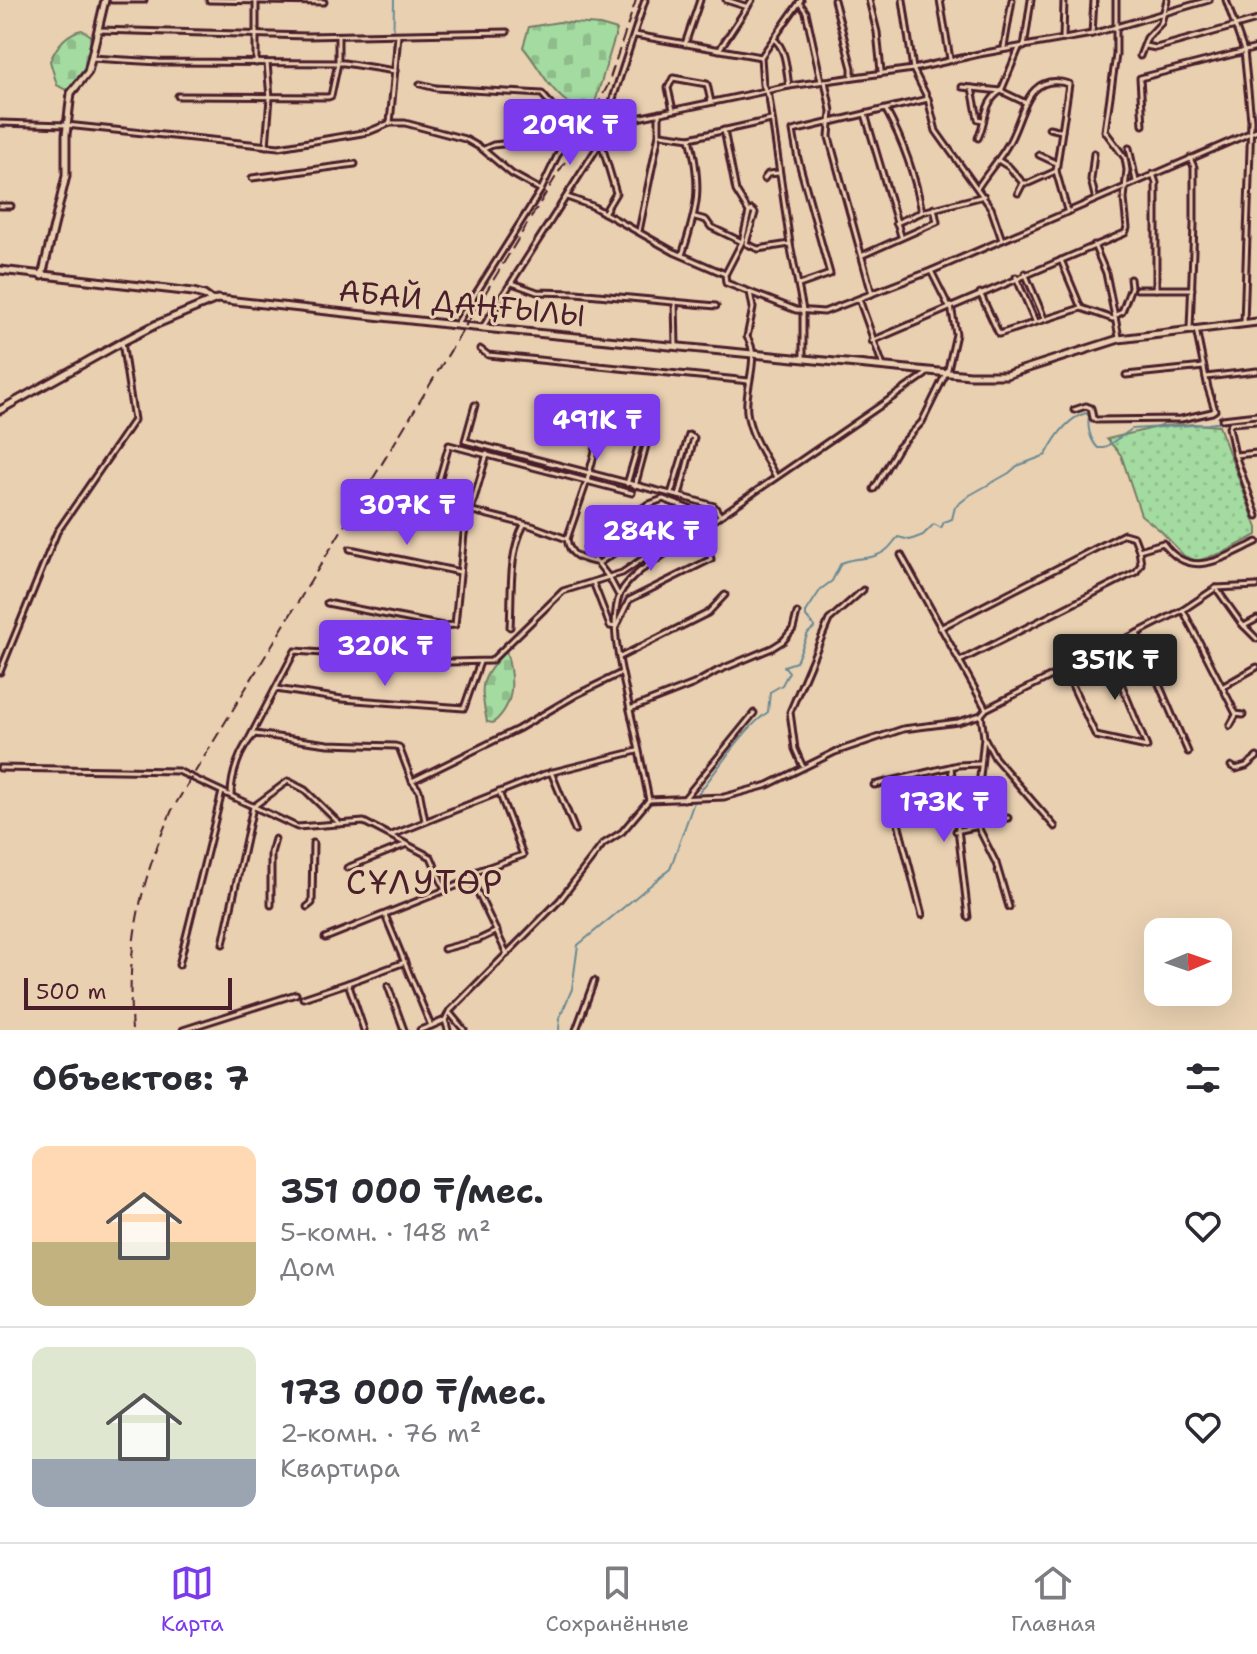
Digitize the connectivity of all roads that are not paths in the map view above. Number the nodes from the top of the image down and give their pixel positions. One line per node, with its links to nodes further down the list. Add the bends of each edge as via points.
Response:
1 (105, 0): 29 (street)
2 (112, 0): 3 (street)
3 (144, 0)
4 (209, 0): 21 (street)
5 (645, 0): 34 (street)
6 (700, 0): 38 (street)
7 (726, 0): 24 (street)
8 (752, 0): 24 (street)
9 (834, 0): 56 (street)
10 (869, 0): 55 (street)
11 (903, 0): 53 (street)
12 (940, 0): 49 (street)
13 (1012, 0): 43 (street)
14 (1031, 0): 40 (street)
15 (1064, 0): 37 (street)
16 (1094, 0): 32 (street)
17 (1116, 0): 28 (street)
18 (1167, 0): 25 (street)
19 (1209, 0): 25 (street)
20 (1226, 0): 27 (street)
21 (256, 1): 23 (street); 31 (street)
22 (800, 1): 36 (street); 57 (street)
23 (324, 2)
24 (748, 7): 44 (street)
25 (1162, 14): 28 (street); 39 (street)
26 (1257, 20): 27 (street)
27 (1237, 25): 39 (street, via 1156,48); 45 (street)
28 (1116, 27): 32 (street); 107 (street, via 1105,131 1125,158)
29 (99, 30): 31 (street); 48 (street)
30 (507, 32): 33 (street)
31 (256, 34): 35 (street); 50 (street)
32 (1092, 34): 37 (street)
33 (398, 35): 35 (street); 54 (street)
34 (634, 35): 38 (street); 79 (street)
35 (338, 36): 52 (street)
36 (774, 39): 47 (street); 59 (street, via 783,52)
37 (1063, 39): 40 (street)
38 (685, 44): 44 (street)
39 (1145, 46): 46 (street)
40 (1024, 47): 41 (street)
41 (1019, 48): 43 (street); 63 (street)
42 (1257, 48): 45 (street)
43 (1004, 49): 49 (street)
44 (719, 50): 47 (street)
45 (1244, 51): 80 (street, via 1140,78); 85 (street)
46 (1140, 56)
47 (761, 57): 62 (street)
48 (91, 58): 50 (street); 78 (street, via 88,72 71,93)
49 (950, 60): 53 (street)
50 (256, 63): 51 (street)
51 (267, 63): 52 (street); 65 (street)
52 (338, 63): 54 (street); 65 (street, via 331,96)
53 (913, 69): 55 (street); 66 (street)
54 (395, 71): 77 (street)
55 (881, 73): 56 (street)
56 (852, 77): 57 (street)
57 (823, 80): 59 (street); 75 (street)
58 (420, 84): 87 (street, via 542,94 567,123)
59 (789, 86): 62 (street)
60 (962, 87): 61 (street)
61 (972, 88): 63 (street); 74 (street, via 975,114)
62 (766, 91): 67 (street); 73 (street)
63 (1001, 91): 68 (street); 74 (street)
64 (178, 96): 65 (street)
65 (270, 98): 91 (street)
66 (928, 99): 69 (street); 108 (street, via 936,131)
67 (711, 102): 70 (street); 70 (street, via 707,84 673,78 668,88)
68 (1024, 102): 84 (street, via 1049,81 1069,84); 97 (street)
69 (886, 109): 72 (street); 118 (street, via 915,176)
70 (673, 110): 71 (street)
71 (659, 113): 79 (street); 86 (street)
72 (865, 114): 75 (street); 121 (street)
73 (771, 120): 82 (street); 101 (street)
74 (982, 120): 89 (street)
75 (830, 122): 128 (street, via 829,137); 139 (street, via 793,131 830,274)
76 (0, 123): 78 (street)
77 (390, 123): 91 (street, via 368,132); 93 (street, via 465,139)
78 (66, 125): 91 (street); 135 (street, via 66,176)
79 (604, 125): 90 (street)
80 (1143, 125)
81 (1049, 128): 84 (street)
82 (724, 130): 88 (street); 125 (street, via 736,191 755,213)
83 (1257, 130): 85 (street)
84 (1062, 131): 98 (street)
85 (1250, 132): 96 (street); 157 (street)
86 (659, 134): 88 (street); 122 (street)
87 (567, 137): 93 (street); 109 (street)
88 (690, 138): 120 (street, via 699,182)
89 (978, 138)
90 (600, 139): 112 (street); 119 (street, via 616,193)
91 (266, 146)
92 (1129, 148): 105 (street)
93 (483, 150): 109 (street)
94 (1094, 153): 113 (street)
95 (1039, 155): 98 (street)
96 (1190, 158): 102 (street); 142 (street)
97 (998, 160): 106 (street); 108 (street)
98 (1056, 163): 100 (street)
99 (355, 164): 103 (street)
100 (1056, 171): 106 (street); 117 (street)
101 (779, 173): 104 (street); 126 (street)
102 (1153, 174): 105 (street); 141 (street)
103 (252, 178)
104 (764, 179)
105 (1136, 181): 107 (street)
106 (1023, 183): 110 (street)
107 (1124, 186): 113 (street); 127 (street, via 1125,233)
108 (978, 187): 111 (street)
109 (541, 190): 158 (street)
110 (1018, 193)
111 (984, 196): 116 (street); 124 (street)
112 (567, 197): 119 (street); 138 (street)
113 (1095, 198): 117 (street)
114 (0, 206): 115 (street)
115 (11, 206)
116 (934, 208): 118 (street); 123 (street, via 937,222)
117 (1067, 210): 124 (street)
118 (922, 212): 121 (street)
119 (604, 213): 122 (street)
120 (695, 217): 125 (street); 129 (street)
121 (896, 223): 123 (street)
122 (639, 231): 129 (street)
123 (901, 236): 128 (street)
124 (1002, 240): 132 (street)
125 (744, 243): 126 (street, via 758,249); 134 (street)
126 (790, 244): 139 (street)
127 (1094, 245): 130 (street); 153 (street, via 1106,273)
128 (863, 255): 145 (street)
129 (682, 256): 134 (street)
130 (1061, 259): 133 (street); 151 (street)
131 (0, 270): 135 (street)
132 (931, 271): 145 (street); 150 (street)
133 (1025, 273): 136 (street); 154 (street)
134 (725, 274): 143 (street, via 726,283)
135 (42, 276): 147 (street, via 193,292)
136 (1016, 277): 144 (street); 155 (street)
137 (1130, 279): 153 (street, via 1122,312)
138 (512, 283): 148 (street, via 537,292); 159 (street)
139 (799, 285): 152 (street)
140 (1137, 289): 141 (street)
141 (1156, 289): 142 (street)
142 (1192, 289): 160 (street)
143 (750, 292): 152 (street); 166 (street, via 753,308 747,337)
144 (980, 293): 150 (street); 155 (street, via 999,334)
145 (872, 294): 146 (street)
146 (859, 299): 152 (street, via 824,312); 162 (street)
147 (211, 300): 158 (street, АБАЙ ДАҢҒЫЛЫ); 163 (street, АБАЙ ДАҢҒЫЛЫ)
148 (675, 302): 149 (street); 164 (street)
149 (716, 306)
150 (950, 306): 162 (street); 172 (street, via 956,334)
151 (1081, 308): 153 (street); 154 (street)
152 (803, 310): 167 (street)
153 (1113, 317): 161 (street)
154 (1044, 319): 155 (street)
155 (1035, 321)
156 (1257, 322): 157 (street, АБАЙ ДАҢҒЫЛЫ)
157 (1244, 323): 160 (street, АБАЙ ДАҢҒЫЛЫ)
158 (456, 325): 159 (street, АБАЙ ДАҢҒЫЛЫ)
159 (483, 328): 164 (street, АБАЙ ДАҢҒЫЛЫ)
160 (1193, 329): 161 (street, АБАЙ ДАҢҒЫЛЫ); 169 (street)
161 (1119, 339): 172 (street, АБАЙ ДАҢҒЫЛЫ, via 1006,375)
162 (872, 341): 168 (street)
163 (122, 342): 178 (street, АБАЙ ДАҢҒЫЛЫ); 235 (street, via 134,420 57,532)
164 (676, 347): 166 (street, АБАЙ ДАҢҒЫЛЫ)
165 (480, 349): 175 (street, via 488,355)
166 (753, 353): 167 (street, АБАЙ ДАҢҒЫЛЫ); 175 (street)
167 (803, 359): 168 (street, АБАЙ ДАҢҒЫЛЫ)
168 (883, 366): 170 (street, АБАЙ ДАҢҒЫЛЫ)
169 (1204, 367): 173 (street); 174 (street)
170 (927, 371): 172 (street, АБАЙ ДАҢҒЫЛЫ); 186 (street)
171 (1257, 371): 174 (street)
172 (946, 373): 192 (street, via 922,422 898,448)
173 (1126, 375)
174 (1206, 377): 179 (street, via 1215,410 1208,413 1181,419 1096,420 1091,408)
175 (749, 381): 186 (street, via 747,416)
176 (608, 403): 185 (street)
177 (475, 405): 185 (street, via 465,441)
178 (0, 410)
179 (1074, 410)
180 (1257, 418): 181 (street); 184 (street, via 1231,423)
181 (1222, 419)
182 (1257, 453): 184 (street)
183 (487, 454): 187 (street); 197 (street, via 449,445); 198 (street)
184 (1235, 455): 191 (street)
185 (589, 473): 187 (street); 188 (street)
186 (776, 477): 199 (street)
187 (587, 481): 194 (street); 205 (street)
188 (627, 484): 190 (street); 190 (street, via 643,424 649,424)
189 (1257, 485): 191 (street)
190 (635, 486): 195 (street)
191 (1247, 486): 200 (street)
192 (874, 489)
193 (389, 490): 197 (street)
194 (632, 493)
195 (671, 494): 196 (street); 196 (street, via 689,435 694,438)
196 (679, 496): 199 (street, via 714,506)
197 (433, 501): 198 (street)
198 (471, 511): 203 (street); 211 (street)
199 (720, 515): 204 (street)
200 (1257, 516)
201 (701, 519): 204 (street); 210 (street, via 695,511 663,499 647,505 586,548); 212 (street)
202 (657, 524): 210 (street)
203 (524, 525): 205 (street); 224 (street, via 512,571)
204 (703, 528): 218 (street, via 640,571); 225 (street, via 711,559 629,600)
205 (567, 539): 210 (street, via 575,556)
206 (1257, 542): 208 (street, via 1202,564 1176,559 1163,543)
207 (350, 549): 211 (street)
208 (1139, 550): 226 (street, via 1134,537 1124,534); 231 (street, via 1136,572)
209 (901, 555): 226 (street)
210 (599, 563): 212 (street)
211 (460, 572): 219 (street, via 455,625)
212 (610, 579): 213 (street); 218 (street)
213 (593, 582): 225 (street, via 610,626); 232 (street, via 563,591 491,661)
214 (1257, 586): 215 (street)
215 (1216, 588): 220 (street); 223 (street)
216 (863, 590): 252 (street, via 829,620 790,712)
217 (725, 595): 230 (street, via 708,613)
218 (619, 596): 225 (street)
219 (327, 603)
220 (1183, 610): 227 (street); 237 (street)
221 (797, 613): 239 (street, via 793,629 772,648)
222 (1257, 619): 223 (street)
223 (1244, 626): 228 (street)
224 (510, 627)
225 (616, 627): 230 (street)
226 (940, 628): 231 (street)
227 (1137, 633): 229 (street); 249 (street)
228 (1257, 639)
229 (1107, 649): 234 (street); 234 (street, via 1148,745 1096,736)
230 (620, 657): 236 (street)
231 (960, 661): 240 (street)
232 (480, 662): 238 (street, via 295,651); 238 (street, via 464,708 459,709)
233 (1257, 667): 237 (street)
234 (1065, 670): 240 (street)
235 (0, 672)
236 (621, 673): 239 (street); 257 (street)
237 (1221, 687): 243 (street)
238 (276, 689): 247 (street)
239 (630, 709): 248 (street)
240 (986, 709): 242 (street)
241 (754, 713): 263 (street)
242 (981, 715): 246 (street); 252 (street, via 903,729)
243 (1237, 715): 244 (street); 245 (street)
244 (1243, 715)
245 (1230, 726)
246 (984, 737): 251 (street); 270 (street, via 995,758)
247 (249, 739): 257 (street, via 255,734 395,746); 262 (street)
248 (637, 751): 256 (street); 264 (street)
249 (1188, 752)
250 (1257, 757): 253 (street, via 1246,766)
251 (981, 764): 254 (street); 269 (street)
252 (803, 766): 263 (street, via 768,785)
253 (1231, 766)
254 (951, 767): 258 (street); 272 (street)
255 (0, 768): 260 (street, via 178,771)
256 (551, 772): 261 (street); 271 (street)
257 (412, 781): 267 (street)
258 (887, 781): 259 (street); 284 (street)
259 (874, 785)
260 (222, 792): 262 (street); 292 (street)
261 (499, 792): 267 (street); 278 (street, via 523,855 470,873)
262 (231, 796): 265 (street)
263 (684, 799): 264 (street)
264 (649, 800): 290 (street)
265 (253, 807): 268 (street, via 297,827); 268 (street, via 288,781); 288 (street)
266 (1008, 818): 269 (street)
267 (425, 821): 273 (street)
268 (340, 824): 273 (street, via 364,822)
269 (979, 824): 272 (street); 282 (street)
270 (1055, 827)
271 (575, 830)
272 (956, 831): 285 (street)
273 (390, 836): 276 (street)
274 (275, 839): 280 (street)
275 (313, 843): 281 (street, via 312,903)
276 (407, 844): 277 (street); 279 (street, via 431,857)
277 (347, 868)
278 (473, 879): 279 (street); 286 (street)
279 (445, 890): 283 (street)
280 (271, 905)
281 (307, 907)
282 (1009, 907)
283 (385, 915): 287 (street); 291 (street)
284 (922, 915)
285 (968, 917)
286 (497, 931): 289 (street); 290 (street)
287 (325, 938)
288 (223, 944)
289 (444, 949)
290 (507, 954): 298 (street)
291 (405, 962): 294 (street); 300 (street)
292 (179, 965)
293 (594, 981): 307 (street)
294 (348, 983): 297 (street); 302 (street)
295 (388, 986): 303 (street)
296 (296, 994): 301 (street)
297 (303, 998)
298 (449, 1012): 299 (street); 306 (street)
299 (445, 1020): 300 (street); 305 (street)
300 (431, 1026): 304 (street)
301 (183, 1030)
302 (364, 1030)
303 (404, 1030)
304 (420, 1030)
305 (448, 1030)
306 (464, 1030)
307 (576, 1030)

